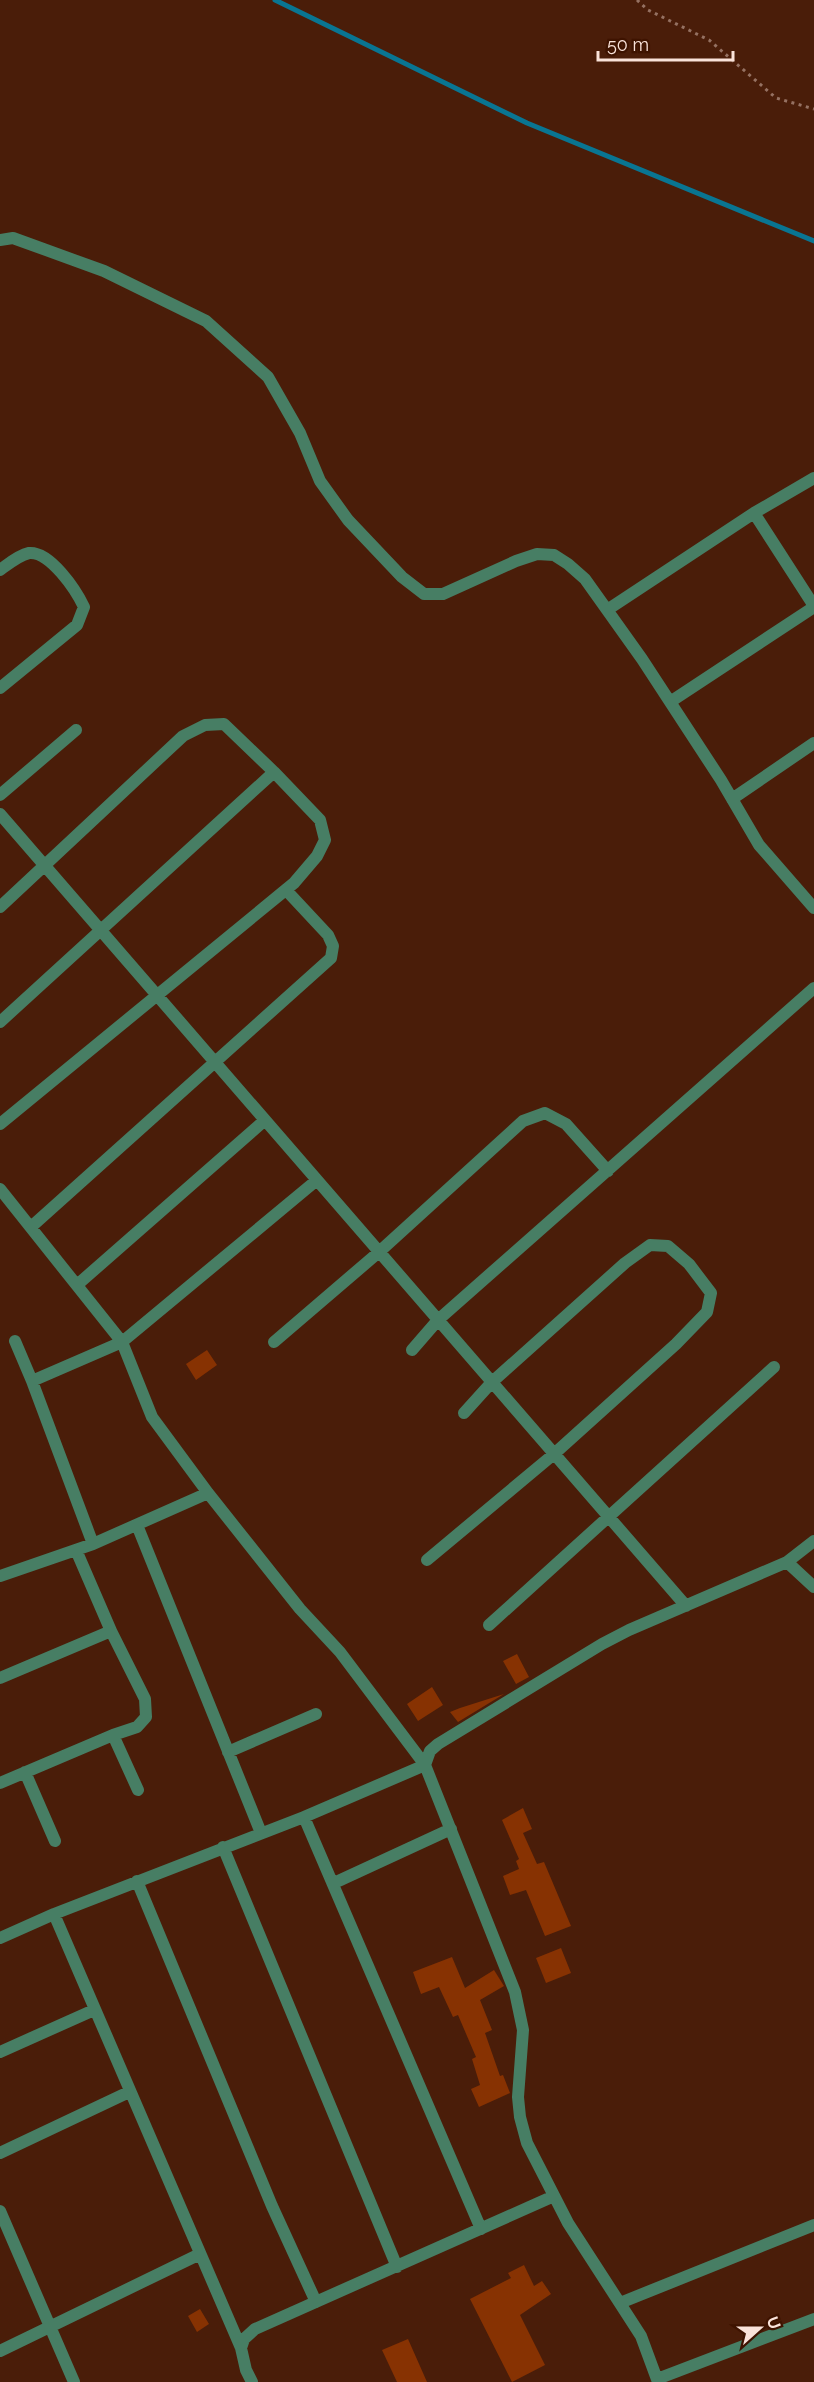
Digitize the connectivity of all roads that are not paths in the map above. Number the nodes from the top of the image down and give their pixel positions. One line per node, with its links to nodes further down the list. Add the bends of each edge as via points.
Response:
1 (0, 240): 6 (street, via 13,238 104,271 206,321 268,377 300,433 320,481 348,520 402,577 424,594 443,594 516,561 546,554 554,555 585,579)
2 (814, 478): 3 (street)
3 (754, 513): 5 (street); 6 (street)
4 (0, 570): 7 (street, via 29,553 45,558 77,591 84,607 77,625)
5 (814, 606): 8 (street)
6 (607, 610): 8 (street)
7 (0, 688)
8 (670, 702): 13 (street)
9 (76, 730): 12 (street)
10 (814, 743): 13 (street)
11 (274, 772): 15 (street, via 224,724 205,725 183,736); 16 (street, via 320,820 325,840 317,856); 19 (street)
12 (0, 795)
13 (732, 799): 18 (street, via 759,845)
14 (0, 814): 15 (street)
15 (45, 866): 17 (street); 19 (street)
16 (286, 890): 21 (street); 23 (street, via 328,935 333,946 330,958)
17 (0, 907)
18 (814, 908)
19 (101, 931): 21 (street); 22 (street)
20 (814, 988): 26 (street)
21 (157, 996): 23 (street); 25 (street)
22 (0, 1022)
23 (215, 1062): 24 (street); 29 (street)
24 (265, 1120): 27 (street); 31 (street)
25 (0, 1124)
26 (608, 1171): 30 (street, via 566,1124 545,1113 523,1121); 32 (street)
27 (317, 1180): 30 (street); 34 (street)
28 (0, 1189): 29 (street)
29 (31, 1227): 31 (street)
30 (379, 1252): 32 (street); 35 (street)
31 (77, 1285): 34 (street)
32 (438, 1320): 36 (street); 39 (street)
33 (15, 1341): 38 (street)
34 (122, 1342): 38 (street); 42 (street, via 152,1417)
35 (274, 1342)
36 (412, 1350)
37 (774, 1367): 43 (street)
38 (32, 1381): 46 (street)
39 (492, 1382): 40 (street); 41 (street); 41 (street, via 650,1245 668,1246 689,1264 711,1293 707,1312)
40 (464, 1413)
41 (554, 1454): 43 (street); 48 (street)
42 (208, 1493): 44 (street); 59 (street, via 339,1652)
43 (609, 1517): 52 (street); 53 (street)
44 (137, 1524): 46 (street); 58 (street)
45 (814, 1541): 49 (street)
46 (93, 1544): 47 (street)
47 (76, 1550): 50 (street); 54 (street)
48 (427, 1560)
49 (787, 1562): 51 (street); 52 (street)
50 (0, 1576)
51 (814, 1587)
52 (686, 1606): 59 (street, via 603,1644 438,1744 430,1751)
53 (489, 1625)
54 (111, 1631): 55 (street); 57 (street, via 145,1699 146,1717 136,1727)
55 (0, 1678)
56 (316, 1714): 58 (street)
57 (113, 1735): 60 (street); 62 (street)
58 (228, 1752): 65 (street)
59 (425, 1765): 63 (street); 64 (street)
60 (25, 1772): 61 (street); 66 (street)
61 (0, 1782)
62 (138, 1790)
63 (304, 1817): 65 (street); 69 (street)
64 (451, 1829): 69 (street); 76 (street, via 519,2008 523,2030 520,2117 527,2143)
65 (261, 1833): 67 (street)
66 (55, 1841)
67 (223, 1847): 68 (street); 81 (street)
68 (137, 1881): 70 (street); 82 (street)
69 (334, 1883): 79 (street)
70 (54, 1914): 71 (street); 72 (street)
71 (0, 1938)
72 (94, 2010): 73 (street); 74 (street)
73 (0, 2052)
74 (129, 2092): 75 (street); 80 (street)
75 (0, 2153)
76 (554, 2196): 79 (street); 83 (street)
77 (0, 2211): 85 (street)
78 (814, 2225): 83 (street)
79 (481, 2229): 81 (street)
80 (200, 2254): 85 (street); 86 (street)
81 (397, 2267): 82 (street)
82 (316, 2302): 86 (street, via 255,2329 244,2338)
83 (620, 2303): 88 (street, via 641,2336)
84 (814, 2319): 88 (street)
85 (51, 2327): 87 (street); 89 (street)
86 (241, 2348): 90 (street)
87 (0, 2351)
88 (658, 2380)
89 (74, 2382)
90 (252, 2382)

